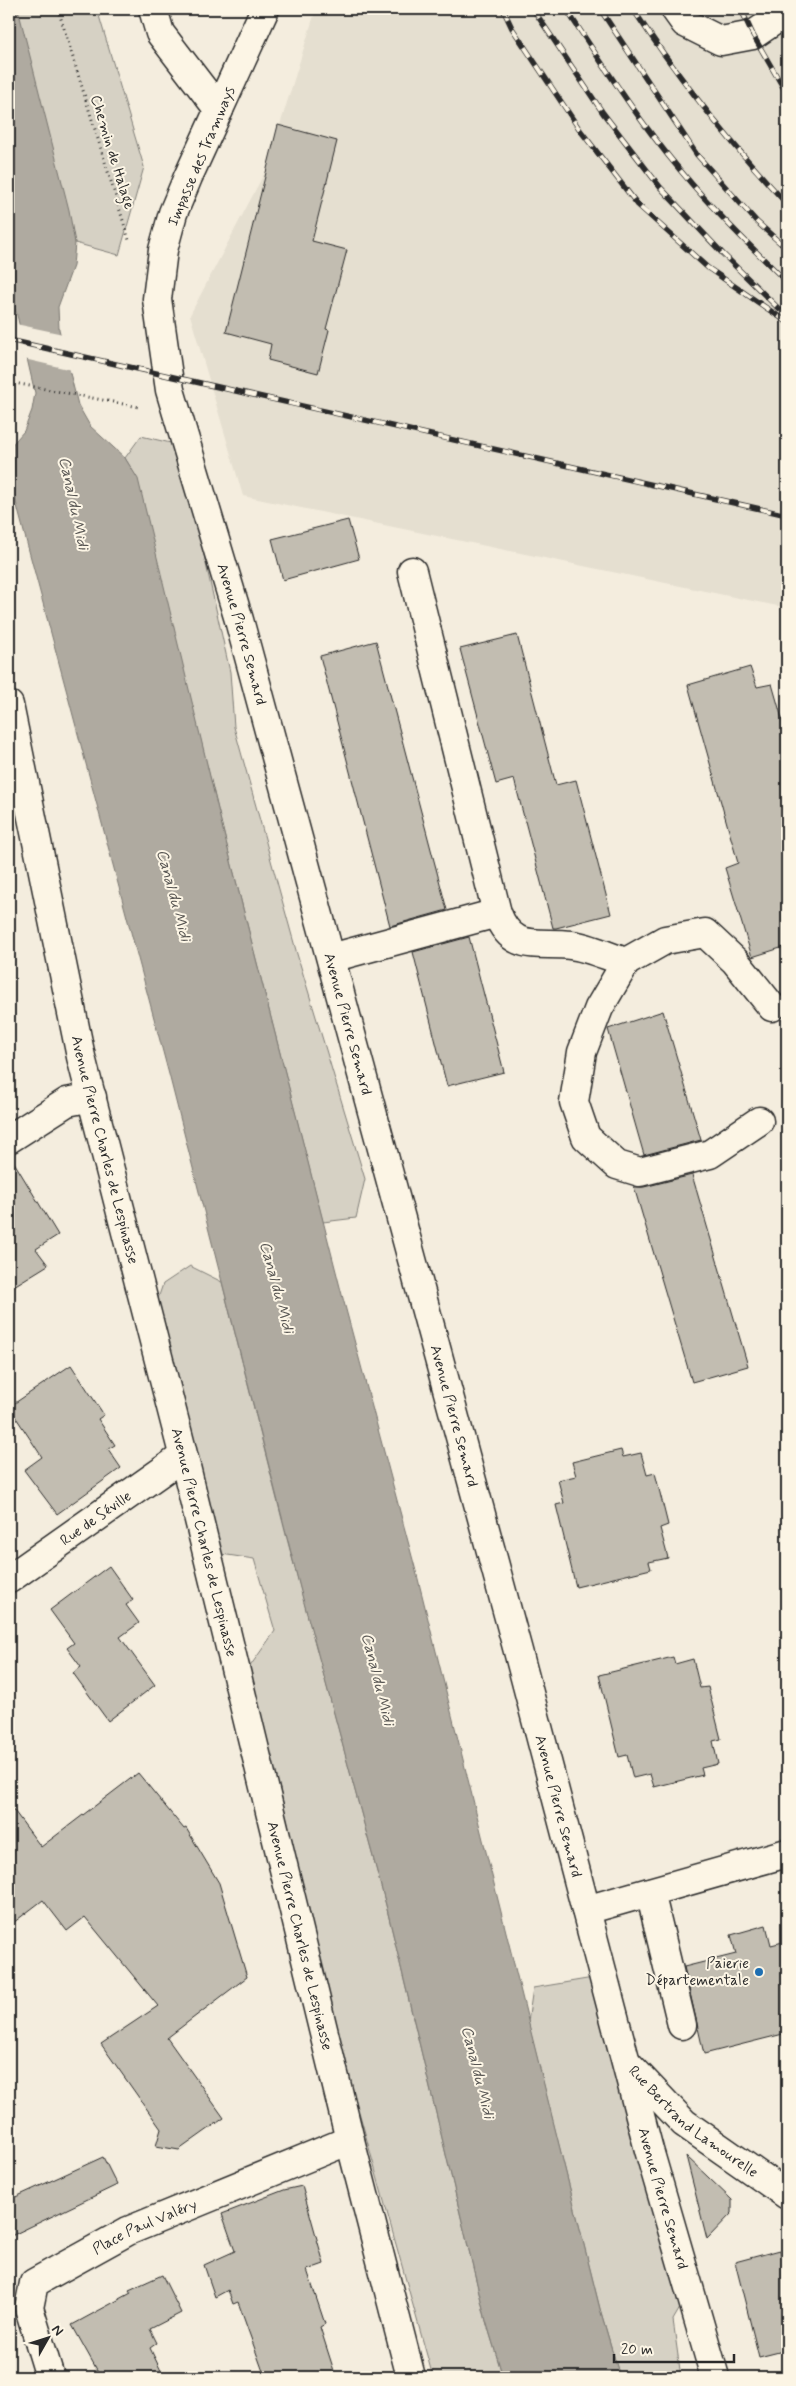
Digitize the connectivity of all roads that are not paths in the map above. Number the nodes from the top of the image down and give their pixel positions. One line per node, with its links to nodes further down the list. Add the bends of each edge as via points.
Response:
1 (153, 9): 5 (street, via 160,33)
2 (265, 9): 5 (street, Impasse des Tramways)
3 (675, 9): 4 (street, via 685,23 721,41 753,34)
4 (787, 12)
5 (219, 110): 6 (street, Impasse des Tramways, via 173,213 163,250 157,299 170,390)
6 (191, 455): 10 (street, Avenue Pierre Semard)
7 (412, 571): 9 (street)
8 (9, 705): 13 (street, Avenue Pierre Charles de Lespinasse)
9 (497, 913): 10 (street); 11 (street, via 503,929 526,944 572,945)
10 (331, 958): 20 (street, Avenue Pierre Semard)
11 (626, 962): 12 (street, via 665,940 705,933 735,961); 14 (street, via 599,1008 582,1052 574,1102 586,1136 617,1165 640,1172 710,1154)
12 (772, 1007)
13 (92, 1097): 15 (street, via 67,1102); 16 (street, Avenue Pierre Charles de Lespinasse)
14 (759, 1121)
15 (9, 1138)
16 (182, 1457): 17 (street, Rue de Séville); 23 (street, Avenue Pierre Charles de Lespinasse)
17 (9, 1579)
18 (787, 1853): 19 (street)
19 (650, 1892): 20 (street); 21 (street)
20 (586, 1910): 22 (street, Avenue Pierre Semard)
21 (682, 2025)
22 (626, 2062): 24 (street, Rue Bertrand Lamourelle, via 684,2123); 27 (street, Avenue Pierre Semard)
23 (350, 2140): 25 (street, Place Paul Valéry, via 128,2231 34,2283 29,2308); 26 (street, Avenue Pierre Charles de Lespinasse)
24 (787, 2195)
25 (50, 2377)
26 (411, 2377)
27 (716, 2377)

